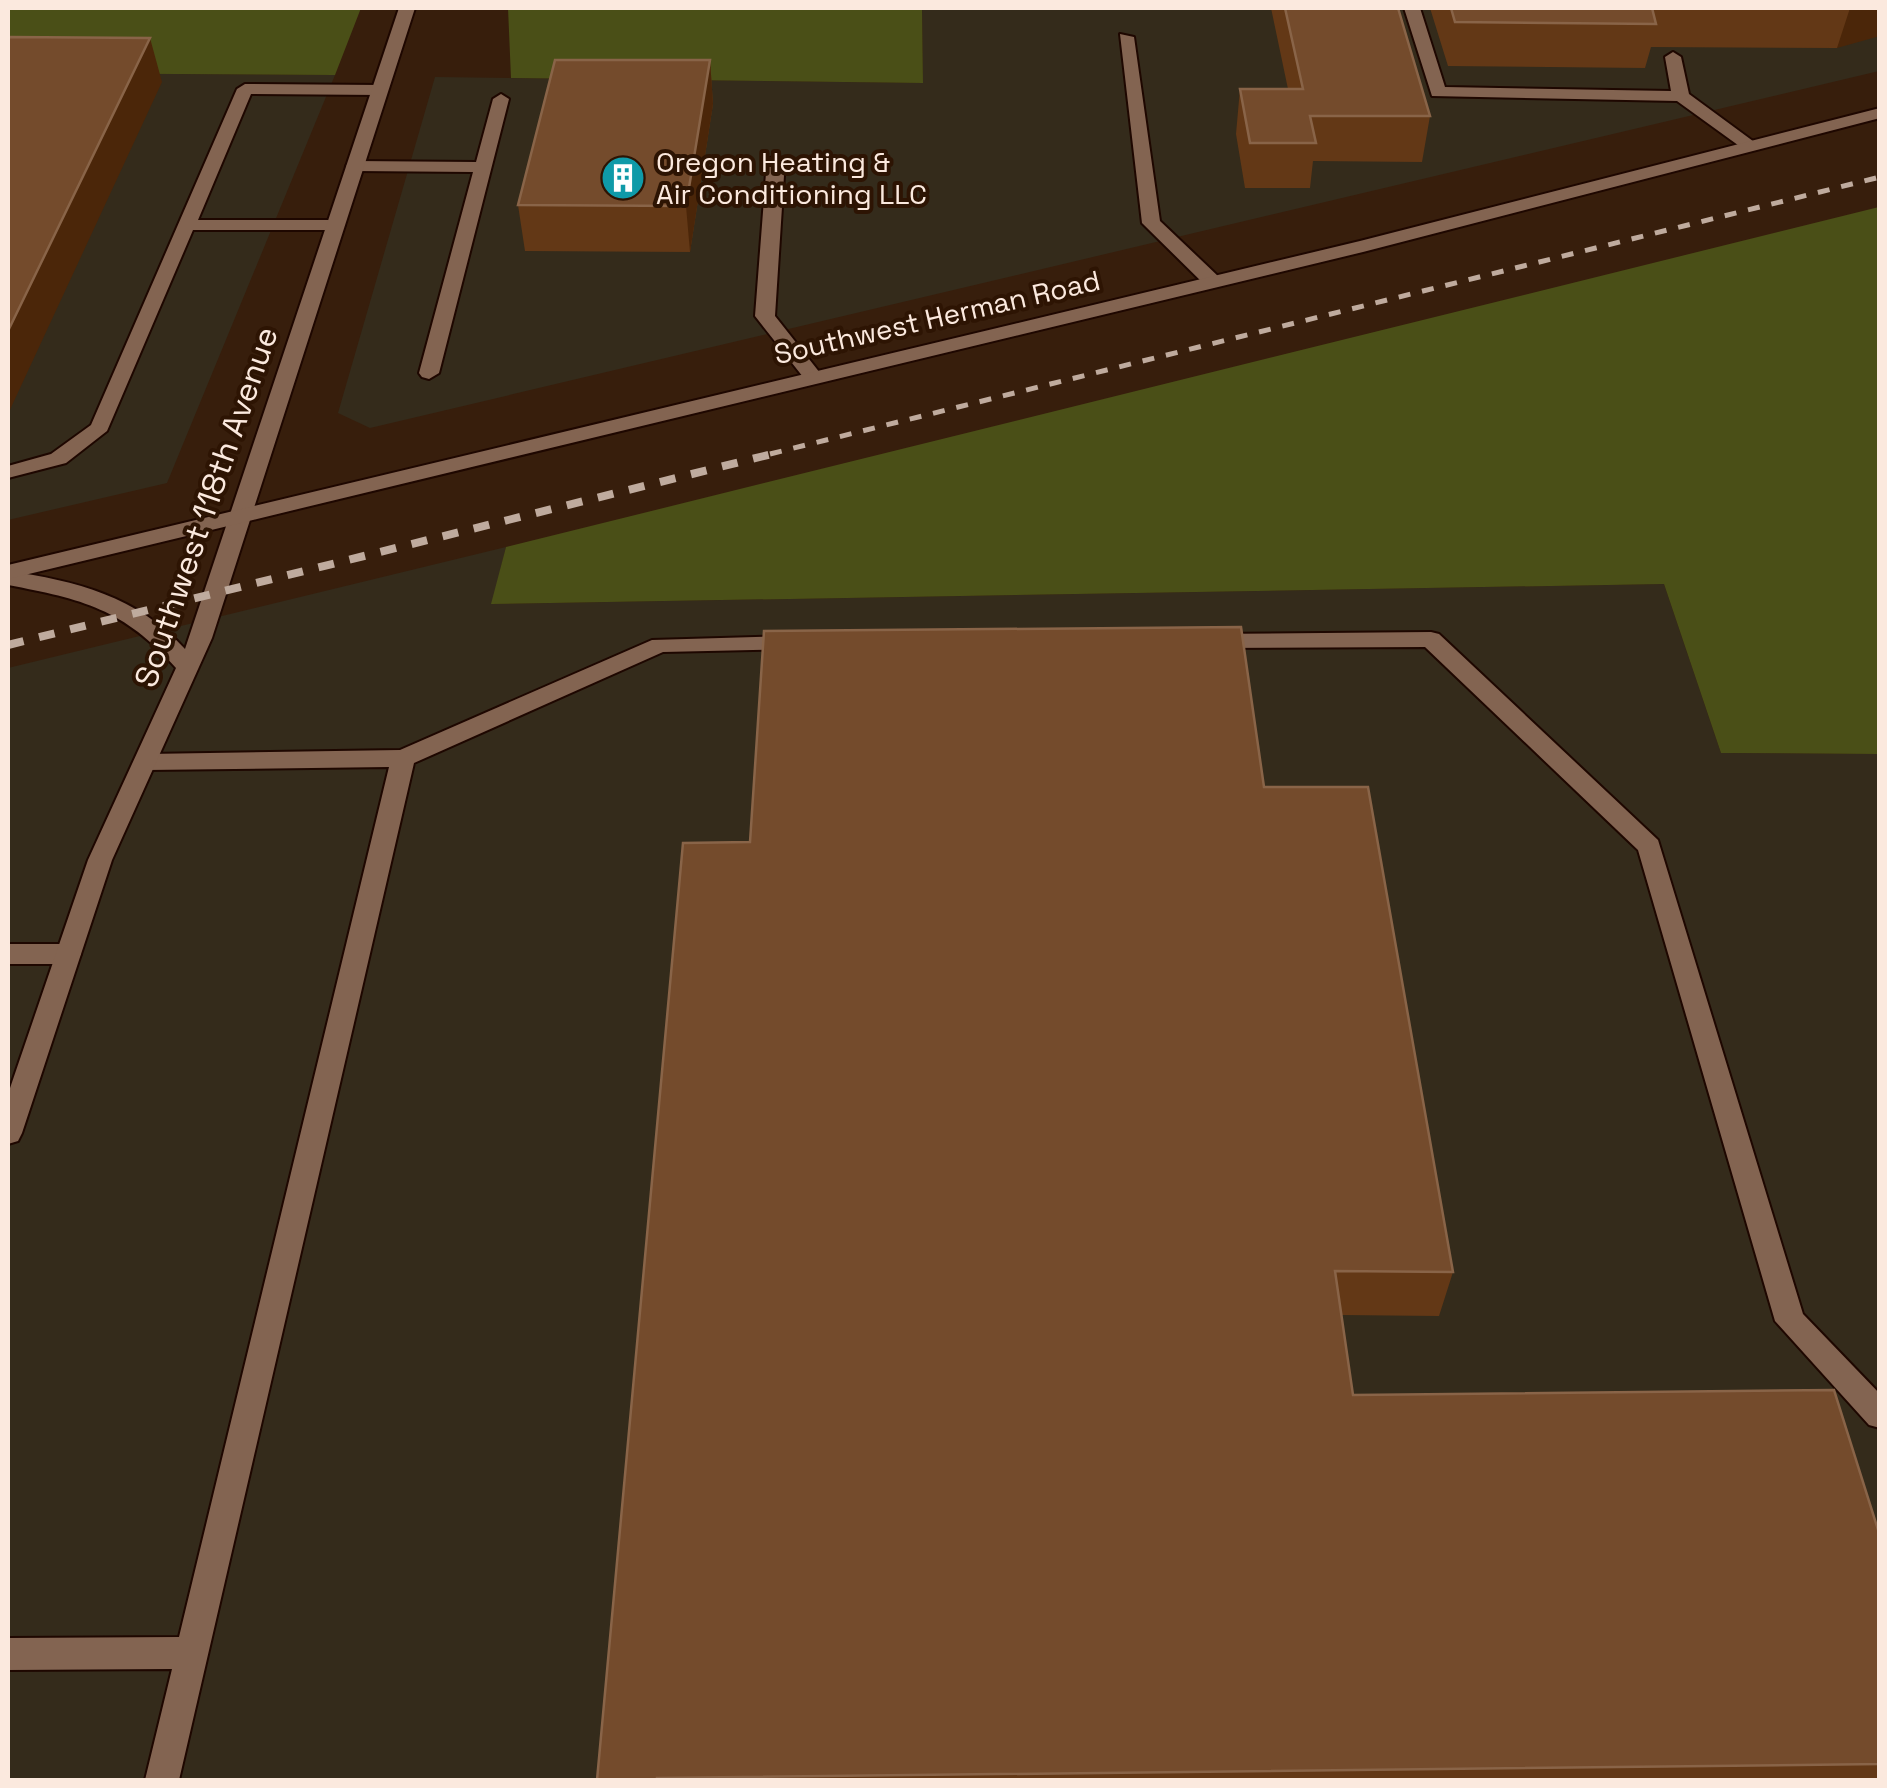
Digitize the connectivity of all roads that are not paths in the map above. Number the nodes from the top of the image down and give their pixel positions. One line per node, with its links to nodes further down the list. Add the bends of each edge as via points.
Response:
1 (407, 8): 5 (main road, Southwest 118th Avenue)
2 (1412, 8): 6 (main road, via 1438,92)
3 (1126, 37): 15 (main road, via 1151,223)
4 (1673, 57): 6 (main road)
5 (380, 90): 11 (main road, Southwest 118th Avenue); 13 (main road, via 245,90)
6 (1681, 96): 9 (main road)
7 (501, 99): 12 (main road)
8 (1880, 113): 9 (main road, Southwest Herman Road)
9 (1748, 144): 15 (main road, Southwest Herman Road)
10 (776, 160): 17 (main road, via 765,316)
11 (355, 166): 12 (main road); 14 (main road, Southwest 118th Avenue)
12 (483, 167): 16 (main road)
13 (187, 225): 14 (main road); 18 (main road, via 100,427 51,465)
14 (336, 226): 19 (main road, Southwest 118th Avenue)
15 (1213, 282): 17 (main road, Southwest Herman Road)
16 (429, 372)
17 (814, 378): 19 (main road, Southwest Herman Road)
18 (8, 472)
19 (240, 518): 20 (main road, Southwest Herman Road); 23 (main road, Southwest 118th Avenue)
20 (8, 575): 23 (main road, via 75,590 136,614)
21 (1194, 641): 29 (main road, via 1431,639 1649,846 1790,1321)
22 (818, 644): 24 (main road, via 660,645)
23 (189, 668): 25 (main road, Southwest 118th Avenue)
24 (403, 758): 25 (main road); 30 (main road)
25 (147, 762): 27 (main road, Southwest 118th Avenue, via 100,860)
26 (8, 954): 27 (main road)
27 (68, 954): 28 (main road, Southwest 118th Avenue)
28 (8, 1133)
29 (1880, 1415)
30 (192, 1653): 31 (main road); 32 (main road)
31 (8, 1654)
32 (162, 1780)

